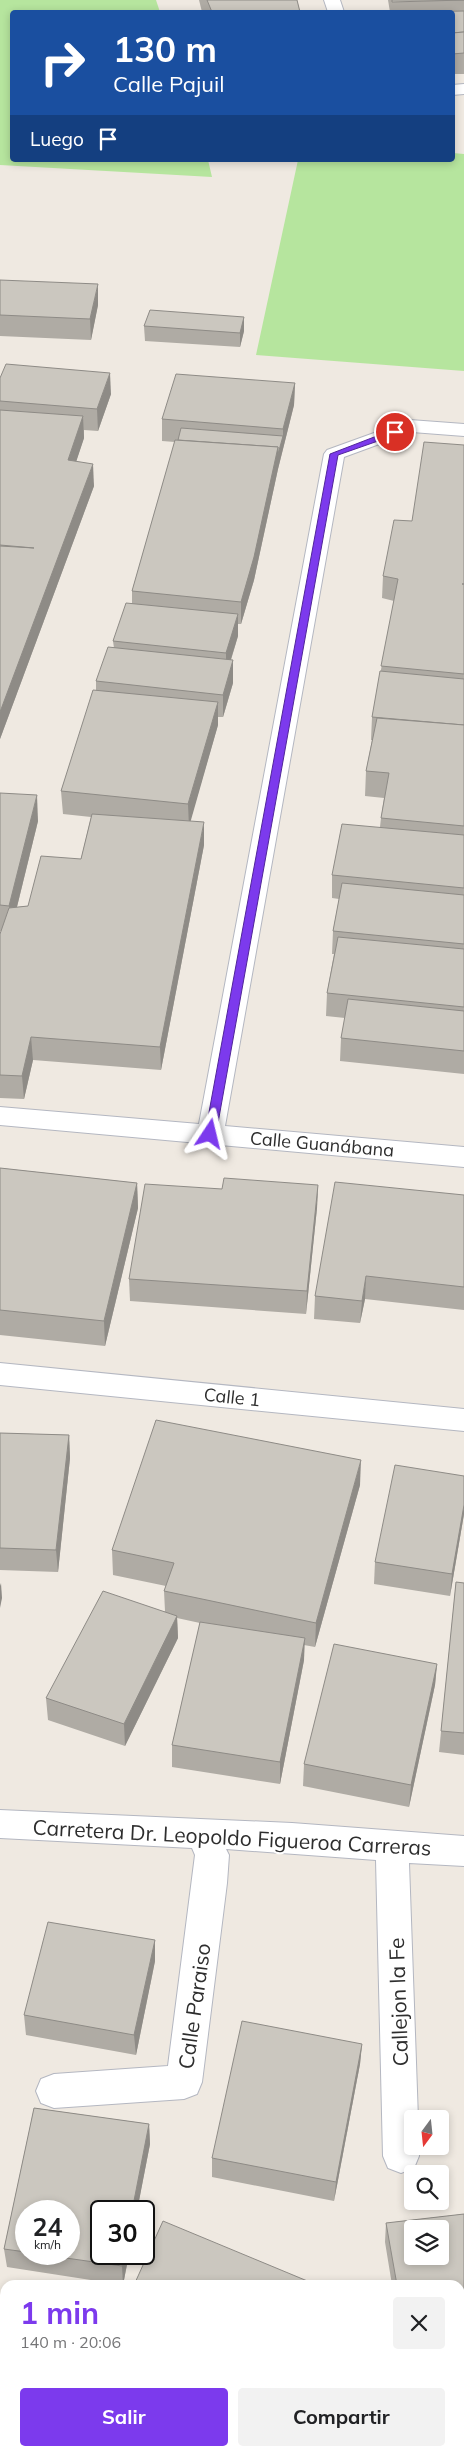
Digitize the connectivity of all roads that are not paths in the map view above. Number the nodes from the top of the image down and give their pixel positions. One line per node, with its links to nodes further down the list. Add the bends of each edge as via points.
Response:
1 (464, 430): 3 (street, via 410,426 334,454)
2 (0, 1116): 3 (street, Calle Guanábana)
3 (210, 1134): 4 (street, Calle Guanábana)
4 (464, 1157)
5 (0, 1374): 6 (street, Calle 1)
6 (464, 1420)
7 (0, 1824): 8 (street, Carretera Dr. Leopoldo Figueroa Carreras)
8 (202, 1834): 9 (street, Carretera Dr. Leopoldo Figueroa Carreras); 11 (street, Calle Paraiso, via 212,1855 210,1883 184,2082)
9 (392, 1847): 10 (street, Carretera Dr. Leopoldo Figueroa Carreras); 12 (street, Callejon la Fe, via 398,1970)
10 (464, 1851)
11 (54, 2091)
12 (400, 2156)

